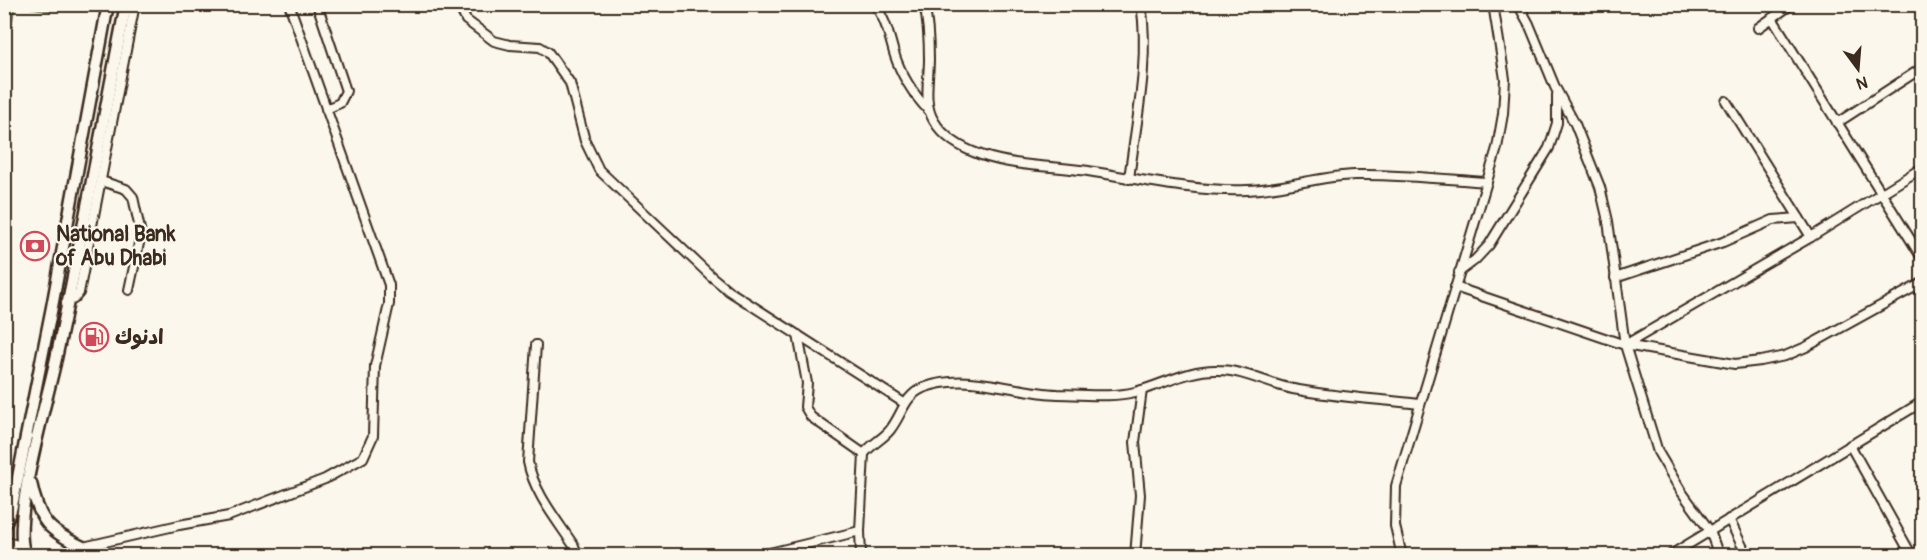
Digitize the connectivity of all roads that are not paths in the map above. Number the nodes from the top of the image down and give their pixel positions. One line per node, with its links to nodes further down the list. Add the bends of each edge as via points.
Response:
1 (108, 4): 45 (highway)
2 (126, 4): 34 (highway)
3 (135, 4): 23 (street)
4 (289, 4): 18 (street)
5 (317, 4): 18 (street, via 346,91 340,104)
6 (458, 4): 35 (street, via 466,20 494,41 548,52 570,83 588,151 605,178 720,284)
7 (874, 4): 19 (street, via 883,17 905,78)
8 (924, 4): 19 (street)
9 (1141, 4): 22 (street, via 1142,67)
10 (1493, 4): 24 (street, via 1505,97)
11 (1518, 4): 16 (street)
12 (1792, 4): 13 (street)
13 (1772, 18): 14 (street); 20 (street)
14 (1758, 27)
15 (1923, 68): 20 (street)
16 (1555, 87): 29 (street, via 1558,113 1549,148 1489,245); 30 (street, via 1584,144 1603,198)
17 (1726, 101): 26 (street)
18 (327, 109): 52 (street, via 390,291 375,360 374,429 368,452 325,479 230,516)
19 (930, 111): 22 (street, via 948,137 981,155)
20 (1838, 123): 25 (street)
21 (1923, 168): 25 (street)
22 (1129, 179): 24 (street, via 1245,190 1354,175)
23 (101, 181): 33 (street, via 126,189 133,197 141,234); 34 (street, via 79,293)
24 (1487, 182): 29 (street)
25 (1882, 194): 27 (street); 28 (street)
26 (1799, 218): 27 (street); 30 (street, via 1773,220 1723,242)
27 (1811, 237): 37 (street)
28 (1922, 257)
29 (1459, 272): 32 (street)
30 (1615, 278): 37 (street)
31 (1923, 283): 37 (street, via 1806,347 1761,361 1735,364)
32 (1455, 287): 37 (street); 41 (street)
33 (129, 290)
34 (66, 303): 44 (highway)
35 (798, 335): 40 (street); 43 (street, via 807,382 808,414)
36 (536, 345): 57 (street, via 529,468)
37 (1625, 345): 50 (street, via 1658,452)
38 (1142, 390): 40 (street, via 1121,394 1057,394 951,382 922,388); 41 (street, via 1180,376 1217,370 1295,389); 60 (street, via 1135,442 1140,495)
39 (1923, 402): 42 (street)
40 (904, 403): 43 (street, via 890,431)
41 (1419, 404): 61 (street, via 1396,486 1395,526)
42 (1850, 445): 47 (street); 65 (street)
43 (864, 454): 49 (street)
44 (29, 477): 52 (highway, via 35,502 47,525); 53 (highway, via 22,525 22,544)
45 (17, 482): 46 (highway); 48 (highway)
46 (4, 502)
47 (1730, 519): 50 (street); 64 (street)
48 (4, 526)
49 (860, 531): 58 (street); 59 (street)
50 (1710, 531): 62 (street); 63 (street)
51 (4, 542): 53 (highway)
52 (83, 547): 55 (street); 56 (highway)
53 (28, 554)
54 (46, 555): 55 (street)
55 (59, 555)
56 (72, 555)
57 (578, 555)
58 (757, 555)
59 (861, 555)
60 (1135, 555)
61 (1402, 555)
62 (1669, 555)
63 (1719, 555)
64 (1747, 555)
65 (1912, 555)

